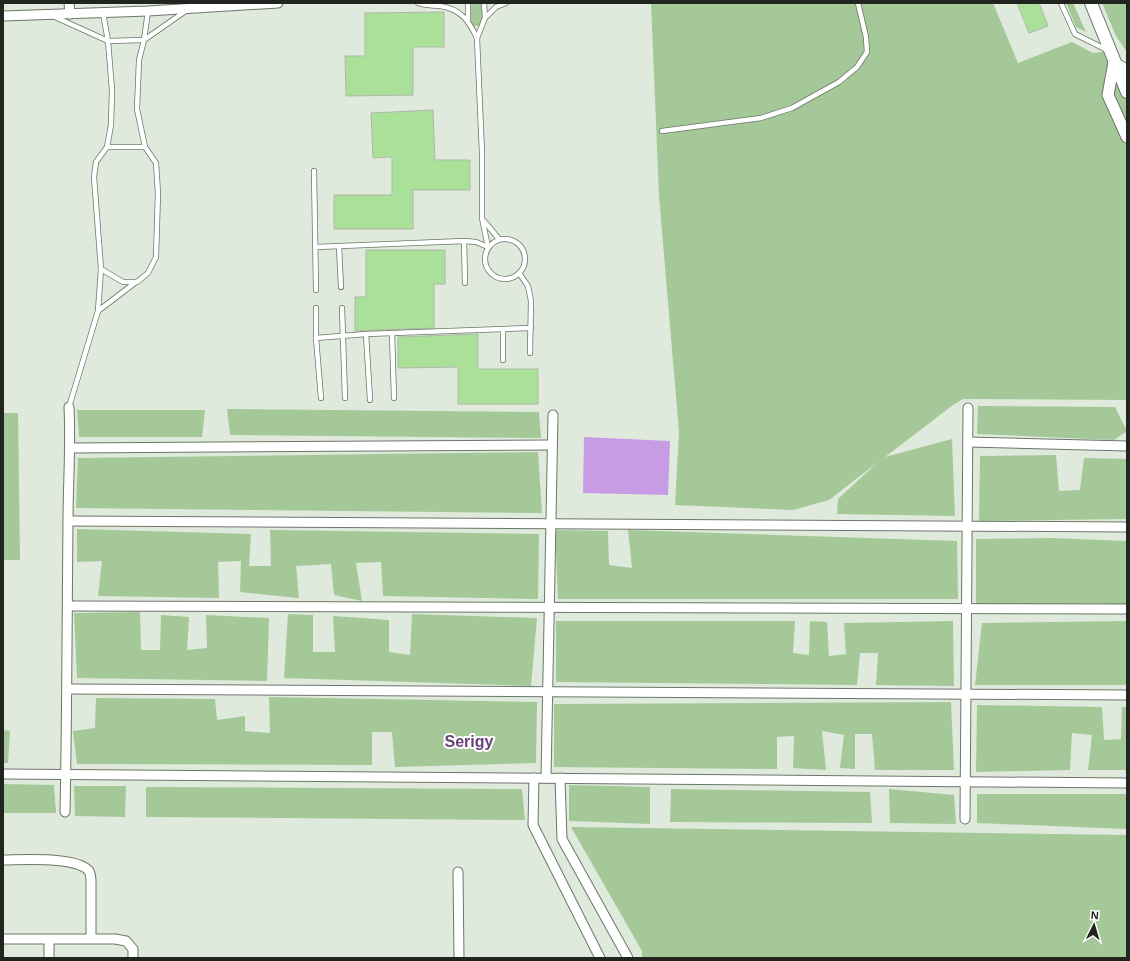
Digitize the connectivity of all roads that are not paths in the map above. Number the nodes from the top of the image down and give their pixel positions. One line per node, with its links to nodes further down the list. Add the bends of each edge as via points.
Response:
1 (69, 3): 13 (street)
2 (278, 3): 10 (street)
3 (418, 3): 17 (lane, via 442,6 463,14)
4 (468, 3): 17 (lane)
5 (484, 3): 16 (lane)
6 (506, 3): 16 (lane, via 496,7)
7 (858, 3): 25 (lane, via 867,52 857,67 839,82 792,108 761,118)
8 (1061, 3): 21 (lane, via 1075,34)
9 (1091, 3): 21 (main road)
10 (190, 8): 11 (street); 19 (lane)
11 (148, 11): 12 (street); 19 (lane)
12 (103, 13): 13 (street); 20 (lane)
13 (70, 14): 14 (street)
14 (51, 15): 15 (street); 20 (lane)
15 (3, 16)
16 (485, 18): 18 (lane)
17 (468, 21): 18 (lane)
18 (477, 38): 30 (lane)
19 (144, 40): 20 (lane); 28 (lane, via 139,60 137,109)
20 (108, 41): 27 (lane, via 112,97)
21 (1109, 51): 22 (main road)
22 (1114, 62): 23 (street); 24 (main road); 26 (street, via 1108,95)
23 (1127, 69)
24 (1127, 92)
25 (662, 131)
26 (1127, 136)
27 (108, 147): 28 (lane); 36 (lane, via 96,162 94,177)
28 (145, 147): 38 (lane, via 156,164 156,257 148,273)
29 (314, 171): 34 (lane)
30 (482, 218): 31 (lane); 35 (lane)
31 (499, 239): 35 (lane); 37 (lane, via 512,239 522,248 525,261)
32 (464, 241): 33 (lane); 35 (lane); 39 (lane)
33 (339, 246): 34 (lane); 40 (lane)
34 (316, 247): 41 (lane)
35 (488, 247): 37 (lane, via 485,253 486,266 494,276 507,279)
36 (100, 269): 38 (lane, via 123,282); 44 (lane)
37 (519, 273): 45 (lane, via 528,286)
38 (136, 282): 44 (lane)
39 (465, 283)
40 (341, 287)
41 (316, 290)
42 (316, 308): 50 (lane)
43 (342, 308): 49 (lane)
44 (98, 311): 57 (lane)
45 (531, 328): 46 (lane); 51 (lane)
46 (503, 329): 47 (lane); 52 (lane)
47 (392, 333): 48 (lane); 55 (lane)
48 (366, 334): 49 (lane); 56 (lane)
49 (343, 337): 50 (lane); 54 (lane)
50 (316, 338): 53 (lane)
51 (530, 353)
52 (503, 360)
53 (320, 398)
54 (345, 398)
55 (394, 398)
56 (370, 400)
57 (69, 407): 63 (street)
58 (968, 408): 60 (street)
59 (553, 415): 61 (street)
60 (968, 442): 62 (street); 66 (street)
61 (552, 445): 63 (street); 65 (street)
62 (1127, 446)
63 (71, 448): 64 (street)
64 (68, 521): 65 (street); 68 (street)
65 (551, 523): 66 (street); 69 (street)
66 (967, 526): 67 (street); 70 (street)
67 (1127, 527)
68 (68, 606): 69 (street); 72 (street)
69 (549, 607): 70 (street); 73 (street)
70 (967, 609): 71 (street); 74 (street)
71 (1127, 609)
72 (68, 689): 73 (street); 77 (street)
73 (548, 691): 74 (street); 79 (street)
74 (966, 694): 75 (street); 81 (street)
75 (1127, 695)
76 (3, 774): 77 (street)
77 (66, 774): 78 (street); 83 (street)
78 (534, 778): 79 (street); 93 (street, via 533,825)
79 (546, 778): 80 (street)
80 (560, 778): 81 (street); 94 (street, via 562,839)
81 (966, 782): 82 (street); 84 (street)
82 (1127, 783)
83 (65, 812)
84 (965, 819)
85 (3, 860): 87 (street, via 62,861 80,864 89,872 91,880)
86 (458, 872): 92 (street)
87 (91, 938): 89 (street); 91 (street, via 126,941 133,949)
88 (3, 939): 89 (street)
89 (48, 940): 90 (street)
90 (49, 958)
91 (133, 958)
92 (459, 958)
93 (600, 958)
94 (628, 958)

